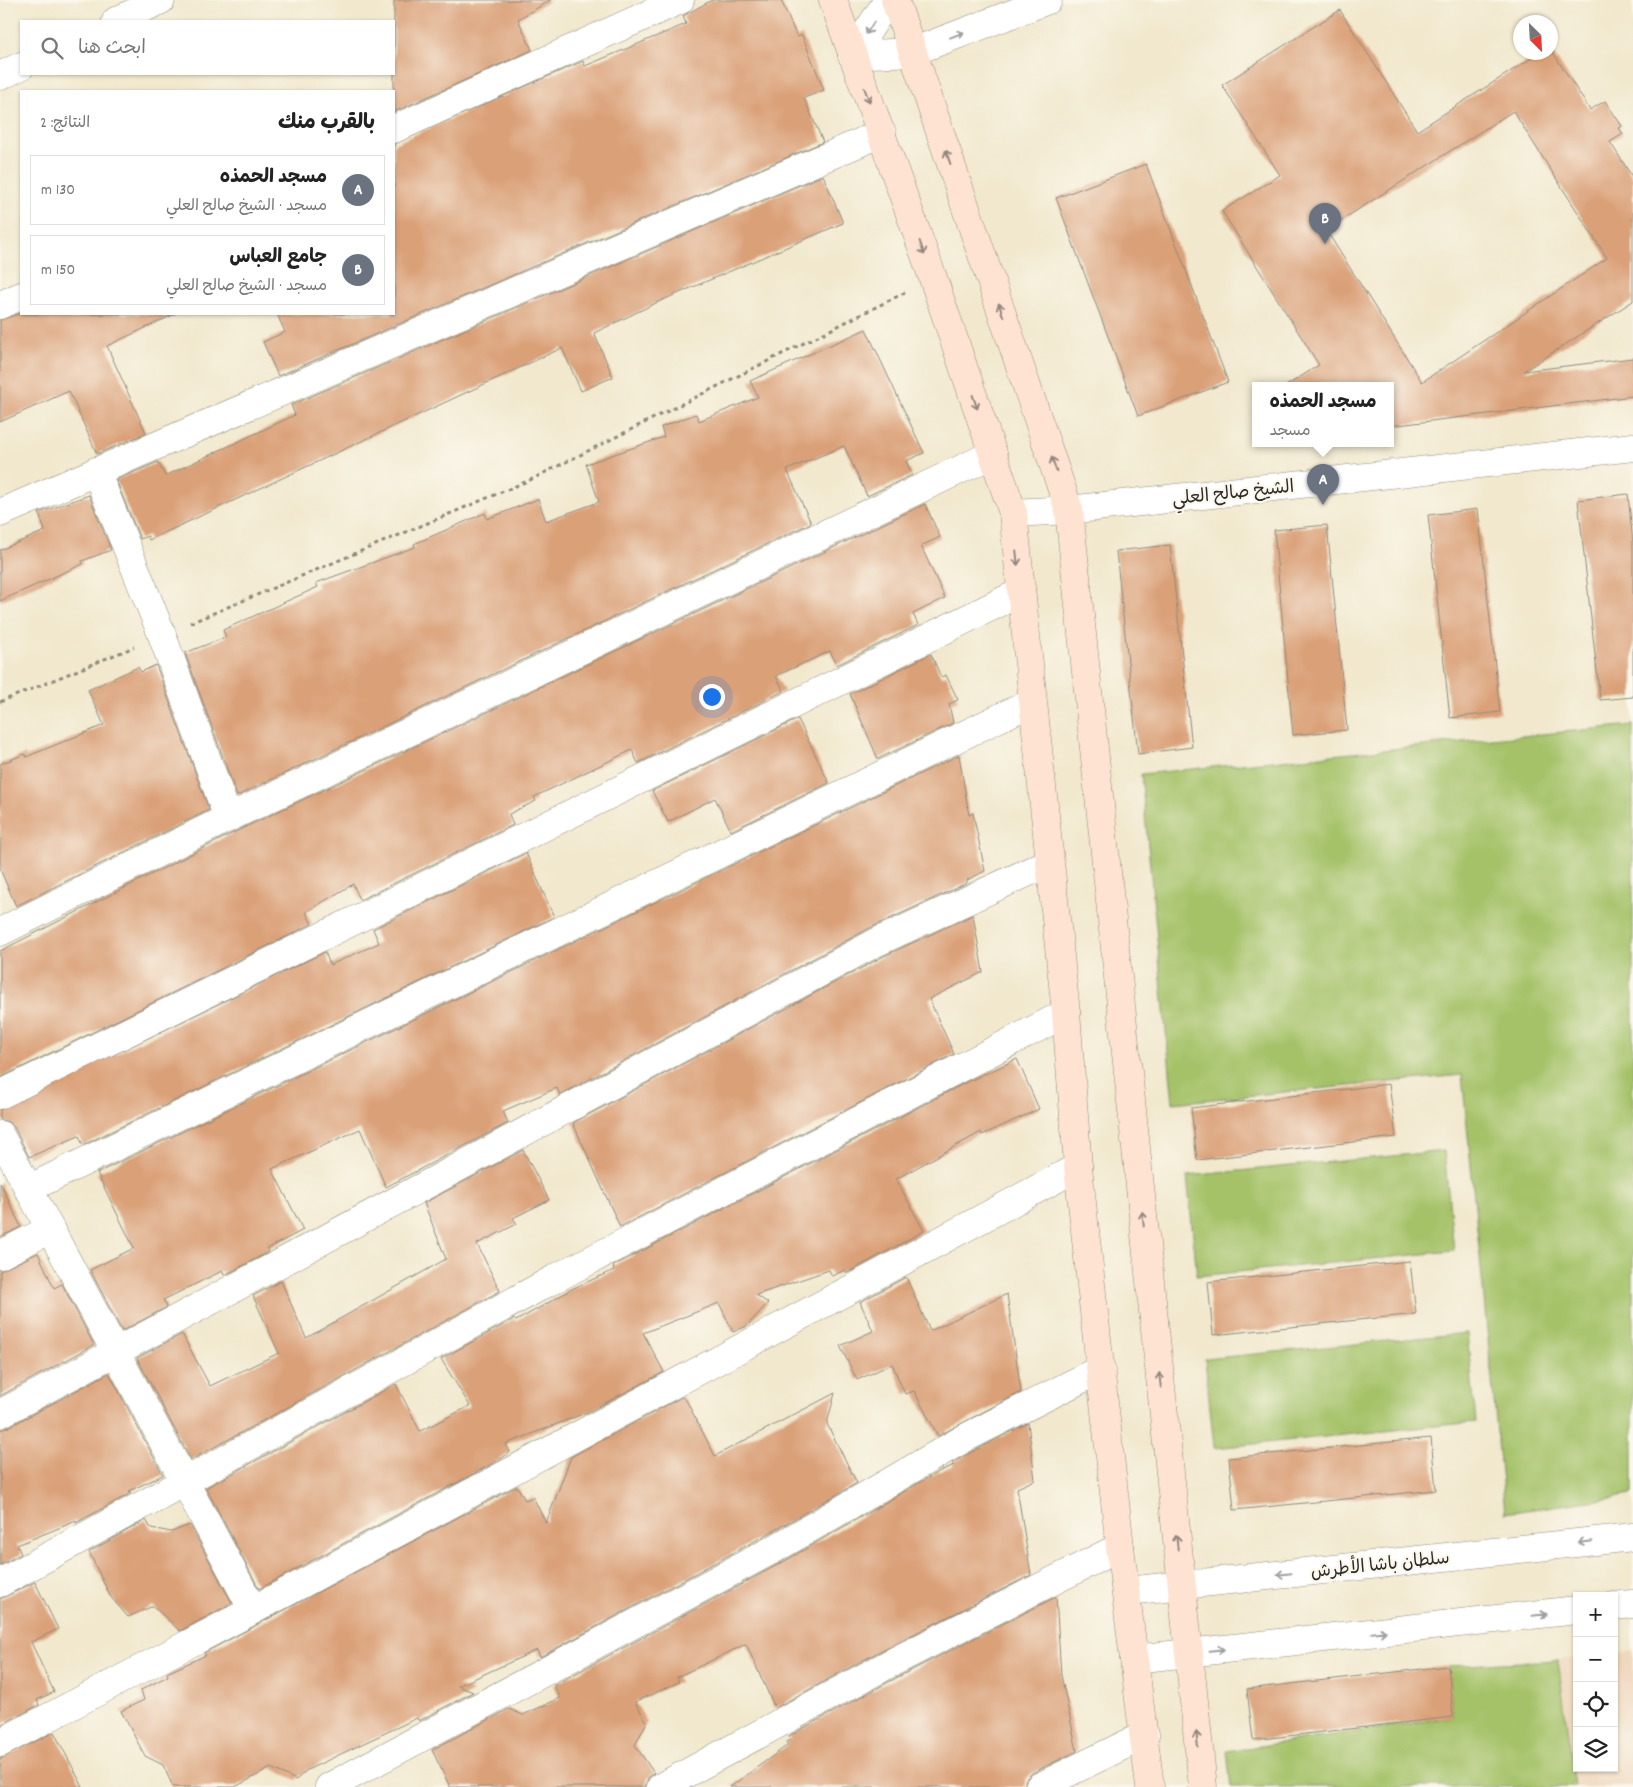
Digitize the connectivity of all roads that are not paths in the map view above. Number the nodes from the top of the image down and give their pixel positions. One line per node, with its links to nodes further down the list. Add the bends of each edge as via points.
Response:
1 (161, 0): 7 (street)
2 (680, 0): 12 (street)
3 (833, 0): 9 (main road)
4 (888, 0): 9 (street, one-way to 9)
5 (895, 0): 8 (main road)
6 (1048, 0): 8 (street, one-way to 6)
7 (118, 20)
8 (912, 52): 9 (street); 19 (main road, one-way to 8)
9 (852, 55): 13 (main road, one-way to 13)
10 (20, 66): 11 (street)
11 (0, 76)
12 (395, 128)
13 (882, 133): 17 (main road, one-way to 17); 18 (street)
14 (20, 296): 15 (street)
15 (0, 305)
16 (1633, 447): 19 (street, الشيخ صالح العلي)
17 (993, 454): 21 (main road); 24 (street)
18 (96, 471): 20 (street); 24 (street, via 162,635)
19 (1069, 510): 21 (street, الشيخ صالح العلي); 41 (main road, one-way to 19)
20 (0, 513)
21 (1012, 513): 22 (main road, one-way to 22)
22 (1021, 592): 23 (main road); 28 (street)
23 (1032, 702): 25 (main road); 31 (street)
24 (228, 818): 26 (street)
25 (1048, 863): 27 (main road); 34 (street, via 876,942)
26 (0, 932)
27 (1066, 1013): 30 (main road); 37 (street, via 556,1278)
28 (0, 1095)
29 (0, 1135): 31 (street)
30 (1078, 1167): 35 (main road); 45 (street)
31 (28, 1189): 32 (street)
32 (50, 1229): 33 (street); 34 (street)
33 (0, 1255)
34 (117, 1352): 36 (street); 37 (street)
35 (1101, 1369): 39 (main road); 51 (street, via 965,1438 776,1548)
36 (0, 1414)
37 (186, 1482): 40 (street); 45 (street)
38 (1633, 1536): 41 (street, سلطان باشا الأطرش, one-way to 41)
39 (1120, 1547): 42 (main road); 52 (street, via 889,1664)
40 (0, 1583)
41 (1181, 1585): 42 (street, سلطان باشا الأطرش); 47 (main road)
42 (1127, 1591): 48 (main road)
43 (1633, 1604): 44 (street)
44 (1618, 1606)
45 (253, 1610): 50 (street)
46 (1573, 1610): 47 (street, one-way to 46)
47 (1188, 1654): 48 (street); 55 (main road, one-way to 47)
48 (1134, 1660): 49 (main road)
49 (1145, 1735): 53 (street); 54 (main road)
50 (0, 1742)
51 (329, 1787)
52 (661, 1787)
53 (1039, 1787)
54 (1150, 1787)
55 (1203, 1787)

